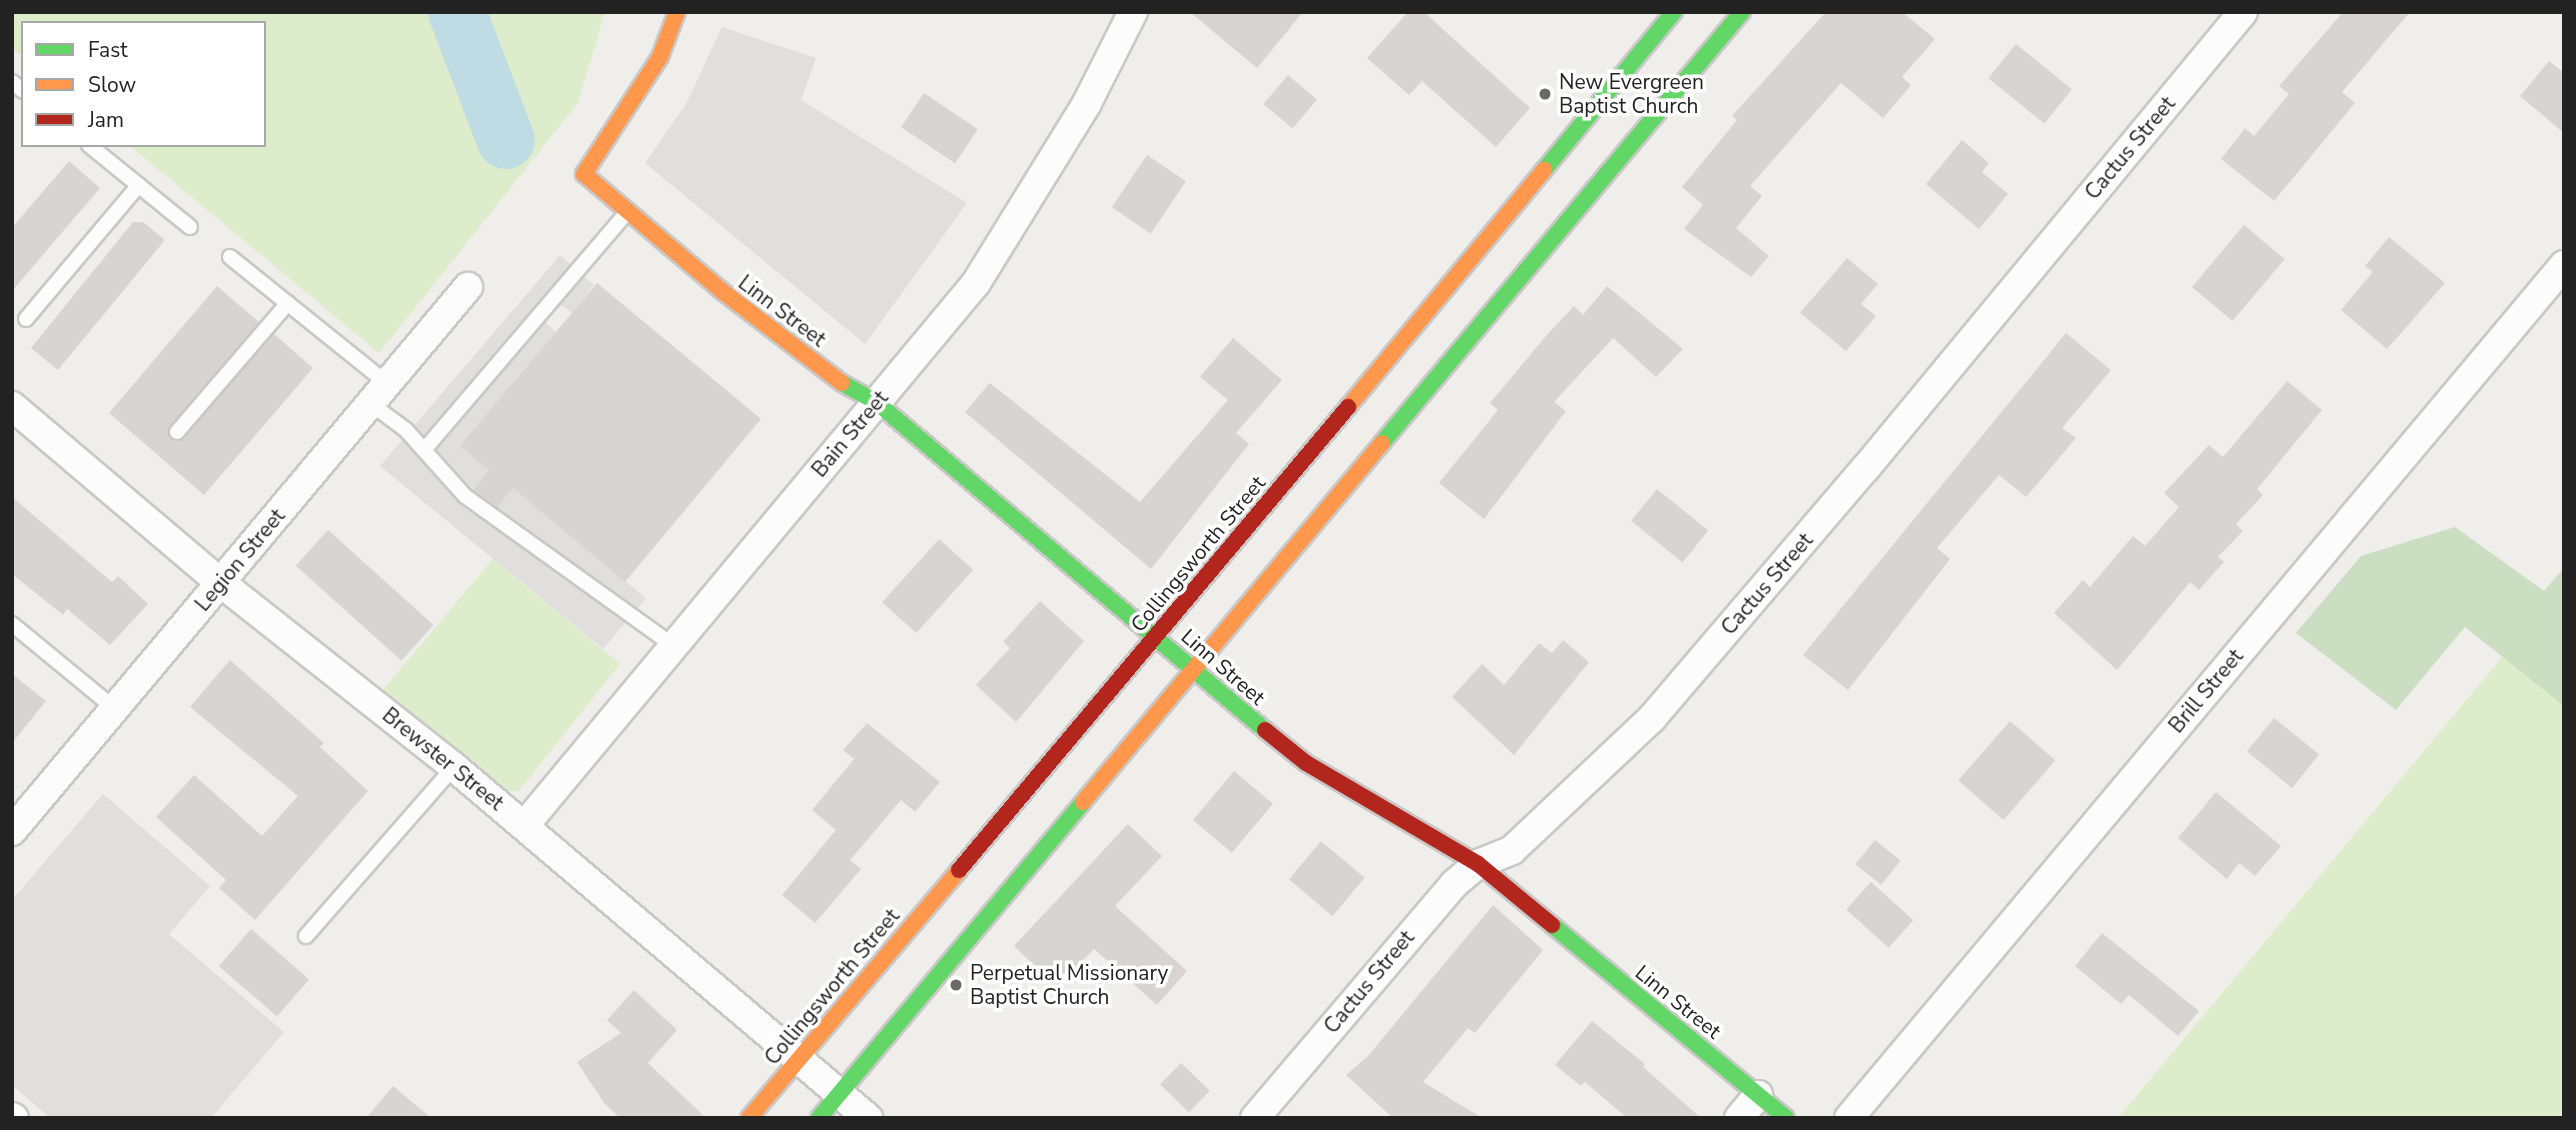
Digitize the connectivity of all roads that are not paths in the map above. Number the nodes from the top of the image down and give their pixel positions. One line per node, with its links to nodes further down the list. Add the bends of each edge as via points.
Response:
1 (677, 12): 8 (main road, Linn Street, via 660,57 584,173)
2 (1133, 12): 16 (street, Bain Street, via 1087,103 976,283)
3 (1674, 12): 22 (main road, Collingsworth Street)
4 (1742, 12): 24 (main road)
5 (2243, 12): 29 (street, Cactus Street, via 1865,469 1651,718 1512,850)
6 (91, 147): 7 (lane)
7 (139, 186): 9 (lane); 14 (lane)
8 (628, 211): 16 (main road, Linn Street, via 722,292 840,382); 19 (lane)
9 (190, 227)
10 (230, 257): 13 (lane)
11 (2564, 265): 40 (street, Brill Street)
12 (468, 287): 15 (street, Legion Street)
13 (288, 303): 15 (lane); 18 (lane)
14 (26, 318)
15 (379, 394): 19 (lane); 20 (street, Legion Street)
16 (876, 402): 22 (main road, Linn Street); 23 (street, Bain Street)
17 (12, 406): 20 (street, Brewster Street)
18 (177, 432)
19 (424, 450): 23 (lane, via 465,496)
20 (221, 583): 25 (street, Legion Street); 26 (street, Brewster Street)
21 (12, 624): 25 (lane)
22 (1157, 638): 24 (main road, Linn Street); 31 (main road, Collingsworth Street)
23 (674, 646): 27 (street, Bain Street)
24 (1196, 671): 29 (main road, Linn Street, via 1307,763); 32 (main road)
25 (115, 709): 28 (street, Legion Street)
26 (454, 767): 27 (street, Brewster Street); 30 (lane)
27 (524, 826): 31 (street, Brewster Street)
28 (12, 831)
29 (1478, 864): 33 (main road, Linn Street); 37 (street, Cactus Street, via 1454,884)
30 (306, 936)
31 (798, 1060): 32 (street, Brewster Street); 34 (main road, Collingsworth Street)
32 (839, 1094): 35 (main road); 36 (street, Brewster Street)
33 (1758, 1095): 38 (street); 39 (main road, Linn Street)
34 (749, 1118)
35 (819, 1118)
36 (868, 1118)
37 (1255, 1118)
38 (1739, 1118)
39 (1786, 1118)
40 (1849, 1118)

